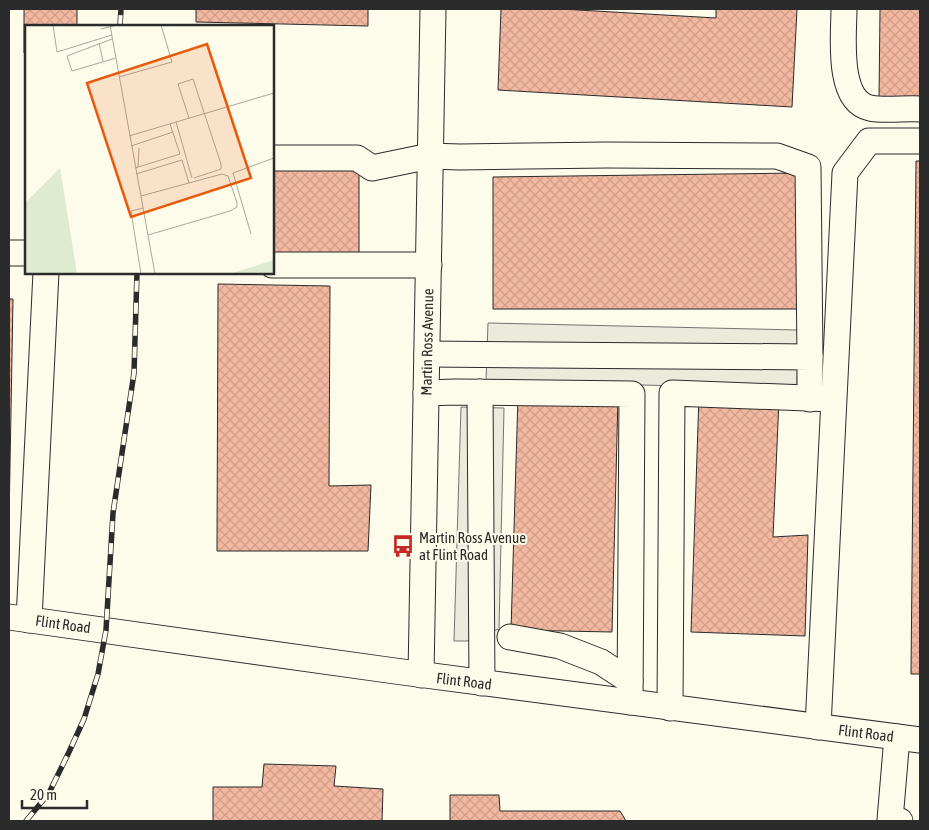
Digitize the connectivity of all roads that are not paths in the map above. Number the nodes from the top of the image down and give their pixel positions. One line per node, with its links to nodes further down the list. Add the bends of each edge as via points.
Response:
1 (433, 9): 5 (street, Martin Ross Avenue)
2 (844, 9): 3 (street, via 844,63 847,81 857,100 870,108)
3 (920, 109)
4 (920, 141): 16 (street, via 869,141 845,173)
5 (430, 156): 6 (street, via 372,168 357,158); 10 (street, Martin Ross Avenue); 13 (street, via 777,156 808,167)
6 (274, 158)
7 (9, 253): 8 (street)
8 (25, 253)
9 (274, 265): 10 (street)
10 (429, 265): 12 (street, Martin Ross Avenue)
11 (46, 274): 17 (street)
12 (427, 354): 13 (street); 15 (street, Martin Ross Avenue)
13 (810, 357): 16 (street)
14 (480, 392): 15 (street); 20 (street); 21 (street, via 632,394)
15 (426, 393): 19 (street, Martin Ross Avenue)
16 (821, 399): 22 (street, via 672,393); 23 (street)
17 (19, 618): 19 (street, Flint Road)
18 (510, 637): 21 (street, via 560,646 601,662)
19 (421, 675): 20 (street, Flint Road)
20 (482, 683): 21 (street, Flint Road)
21 (630, 691): 22 (street, Flint Road)
22 (670, 708): 23 (street, Flint Road)
23 (818, 727): 24 (street, Flint Road)
24 (908, 738): 25 (street, via 890,820)
25 (900, 821)

